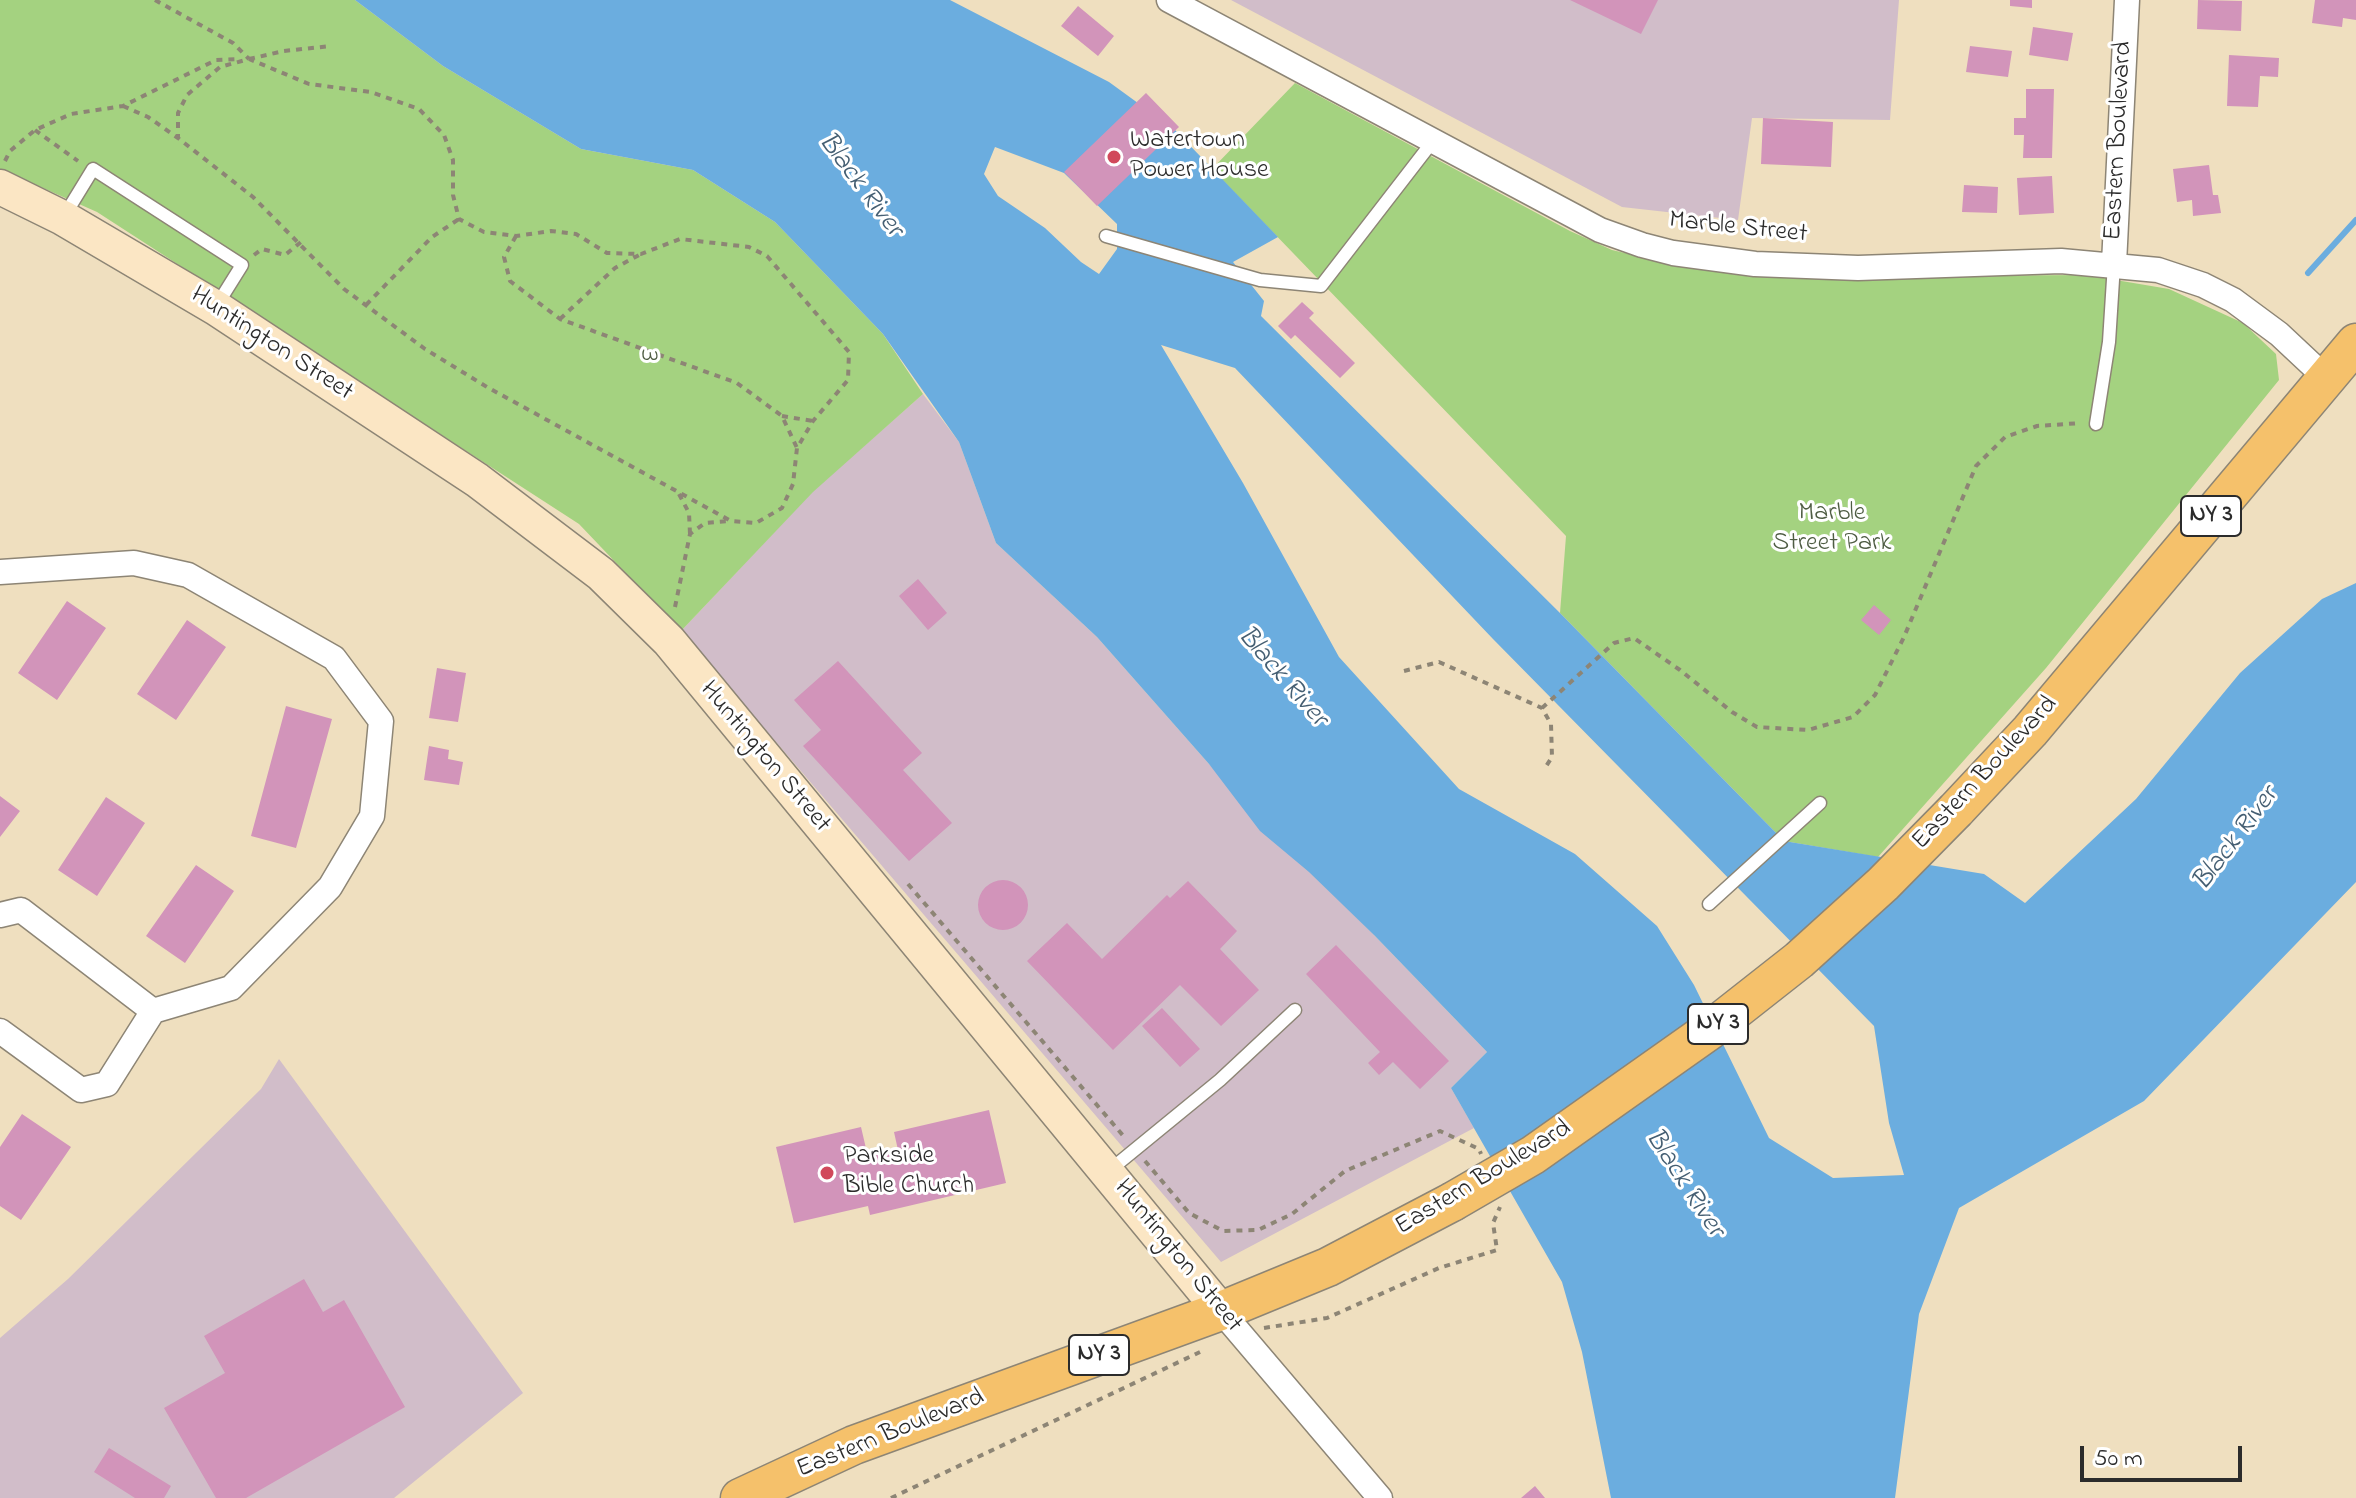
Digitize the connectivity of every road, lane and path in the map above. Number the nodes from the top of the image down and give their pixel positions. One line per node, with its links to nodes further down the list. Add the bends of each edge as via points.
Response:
1 (155, 0): 5 (path, via 233,43)
2 (1169, 0): 9 (street, Marble Street)
3 (2127, 0): 19 (street, Eastern Boulevard)
4 (331, 46): 5 (path)
5 (249, 59): 6 (path, via 216,60); 8 (path, via 220,67 187,95 178,113); 14 (path, via 309,84 371,92 419,109 444,135 453,160)
6 (123, 106): 7 (path, via 71,114); 8 (path)
7 (35, 130): 10 (path); 11 (path, via 10,151)
8 (178, 138): 17 (path)
9 (1433, 141): 16 (lane, via 1321,286 1260,280); 19 (street, Marble Street, via 1600,230 1673,253 1755,264 1858,268)
10 (93, 169): 13 (lane); 20 (lane)
11 (0, 170)
12 (0, 187): 13 (street, Huntington Street)
13 (63, 218): 22 (street, Huntington Street)
14 (459, 219): 15 (path, via 484,232); 21 (path, via 432,237)
15 (516, 236): 18 (path, via 576,234 607,253); 23 (path, via 504,257 510,281)
16 (1106, 236)
17 (301, 242): 20 (path, via 285,255 262,249); 21 (path)
18 (641, 254): 23 (path, via 615,268); 27 (path, via 680,239 749,247 767,256 849,352 848,380)
19 (2114, 264): 25 (street, Marble Street, via 2158,270 2233,300); 28 (lane, Eastern Boulevard)
20 (242, 265): 22 (lane)
21 (366, 305): 30 (path, via 487,387)
22 (216, 308): 34 (street, Huntington Street, via 477,480 601,574)
23 (560, 319): 26 (path, via 737,383)
24 (2356, 343): 25 (main road, NY 3)
25 (2326, 378): 49 (main road, Eastern Boulevard / NY 3, bridge, via 2030,731 1883,884 1799,960 1533,1155)
26 (782, 416): 27 (path); 29 (path)
27 (813, 421): 29 (path)
28 (2096, 424): 36 (path, via 2037,426 2005,437 1976,466 1904,637 1875,695 1853,717 1808,730 1757,727 1634,638 1614,643)
29 (797, 448): 31 (path, via 793,484 782,508 756,523)
30 (679, 493): 31 (path); 32 (path, via 689,513)
31 (731, 521): 32 (path, via 705,523)
32 (690, 534): 34 (path)
33 (0, 572): 43 (street, via 134,563 188,575 334,658 381,721 372,816 330,887 231,988)
34 (669, 641): 47 (street, Huntington Street)
35 (1404, 671): 36 (path, via 1439,662)
36 (1542, 708): 37 (path, via 1551,724 1552,757)
37 (1545, 768)
38 (1820, 803): 40 (lane)
39 (899, 873): 46 (path)
40 (1709, 904)
41 (0, 915): 43 (street, via 21,910)
42 (1295, 1010): 46 (lane)
43 (153, 1011): 44 (street, via 107,1084 81,1090)
44 (0, 1031)
45 (1440, 1131): 46 (path, via 1345,1171 1292,1214 1258,1230 1223,1231 1189,1213)
46 (1135, 1149): 47 (lane)
47 (1107, 1172): 49 (street, Huntington Street)
48 (1497, 1250): 49 (path, via 1439,1268 1327,1318 1272,1326)
49 (1231, 1323): 50 (main road, Eastern Boulevard / NY 3, via 854,1445); 51 (path, via 1218,1344); 52 (street, Huntington Street)
50 (752, 1496)
51 (891, 1498)
52 (1380, 1498)

